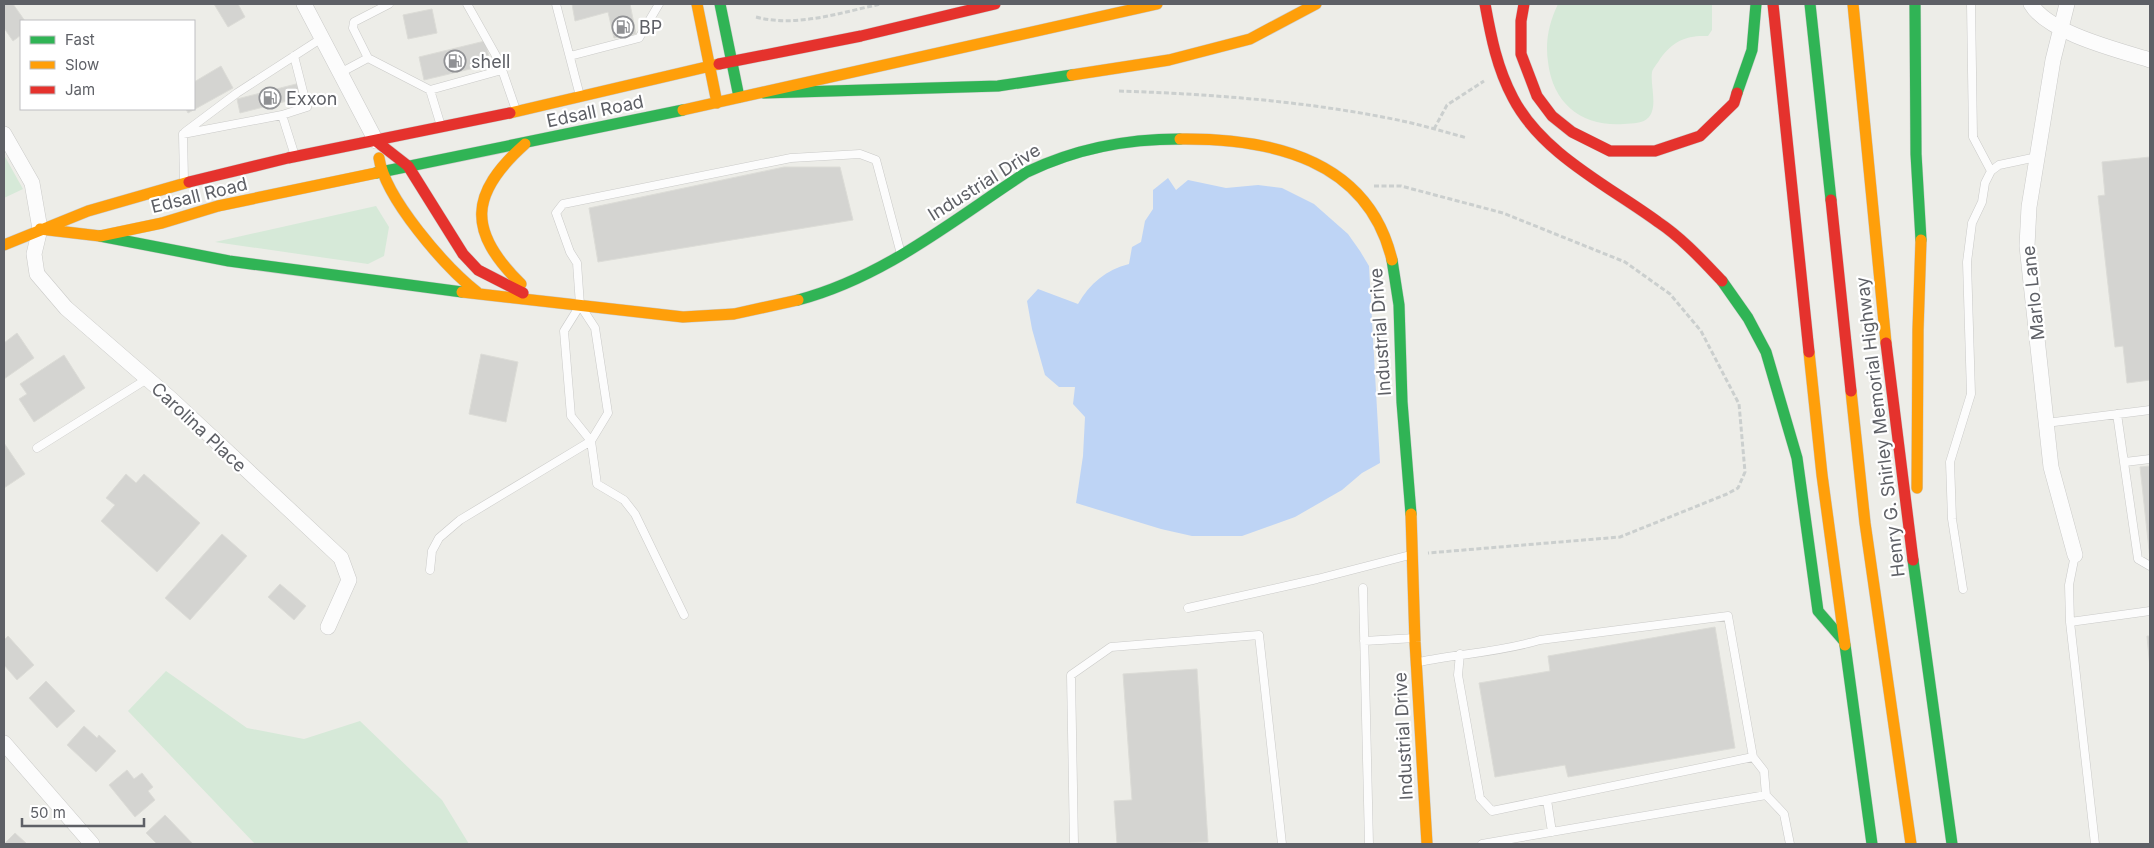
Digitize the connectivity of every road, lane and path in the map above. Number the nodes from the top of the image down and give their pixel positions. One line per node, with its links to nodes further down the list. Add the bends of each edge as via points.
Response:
1 (304, 4): 25 (street)
2 (389, 4): 28 (lane, via 354,22 352,28)
3 (467, 4): 32 (lane)
4 (556, 4): 27 (lane)
5 (659, 4): 27 (lane, via 639,38)
6 (697, 4): 31 (main road)
7 (720, 4): 30 (main road)
8 (881, 4): 23 (path, via 791,21)
9 (996, 4): 30 (main road, Edsall Road)
10 (1157, 4): 37 (main road, Edsall Road)
11 (1316, 4): 37 (main road, via 1250,39 1198,54 1039,80 998,86)
12 (1478, 4): 22 (main road)
13 (1524, 4): 14 (main road, via 1521,54 1537,96 1552,116 1572,132 1610,151 1655,151 1700,136 1734,103 1752,50)
14 (1756, 4)
15 (1773, 4): 87 (main road, via 1822,475)
16 (1810, 4): 103 (main road, via 1865,523)
17 (1853, 4): 75 (main road, Henry G. Shirley Memorial Highway, via 1877,265)
18 (1915, 4): 75 (main road, via 1916,154 1922,249)
19 (1971, 4): 53 (lane, via 1973,137)
20 (2031, 4): 24 (street, via 2040,16)
21 (2066, 4): 24 (street, Marlo Lane)
22 (1486, 9): 33 (main road, via 1495,58)
23 (756, 17)
24 (2061, 30): 29 (street); 51 (street, Marlo Lane)
25 (322, 38): 26 (lane); 34 (street)
26 (294, 56): 42 (lane, via 307,107); 46 (lane)
27 (570, 56): 38 (lane)
28 (368, 58): 34 (lane); 35 (lane)
29 (2150, 60)
30 (732, 62): 31 (main road, Edsall Road); 39 (main road)
31 (710, 67): 38 (main road, Edsall Road); 40 (main road)
32 (502, 70): 35 (lane); 41 (lane)
33 (1501, 72): 44 (path, via 1457,96 1447,105); 87 (main road, via 1513,99 1534,129 1588,177 1659,222 1688,246 1728,289 1748,318 1766,352 1797,458 1818,611)
34 (340, 73): 48 (street)
35 (430, 90): 43 (lane)
36 (1115, 90): 44 (path, via 1320,107)
37 (764, 92): 39 (main road, Edsall Road)
38 (581, 98): 41 (main road, Edsall Road)
39 (739, 98): 40 (main road, Edsall Road)
40 (717, 102): 49 (main road, Edsall Road)
41 (516, 112): 43 (main road, Edsall Road)
42 (282, 115): 46 (lane); 50 (lane)
43 (441, 128): 48 (main road, Edsall Road)
44 (1434, 129): 47 (path)
45 (4, 134): 57 (street, via 32,184)
46 (183, 134): 55 (lane)
47 (1467, 138)
48 (376, 141): 50 (main road, Edsall Road); 52 (main road, Industrial Drive); 54 (main road, Industrial Drive)
49 (525, 144): 52 (main road, Edsall Road); 62 (main road, via 496,172 484,196 481,221 485,241 500,264)
50 (295, 157): 55 (main road, Edsall Road)
51 (2037, 158): 53 (lane, via 1999,165); 67 (street, Marlo Lane, via 2027,246)
52 (408, 166): 54 (main road, Edsall Road); 62 (main road, Industrial Drive, via 463,254 478,270)
53 (1991, 171): 79 (lane, via 1972,223 1966,262 1971,394 1950,462 1952,519)
54 (381, 172): 58 (main road, Edsall Road, via 218,206 162,223); 61 (main road, Industrial Drive, via 439,260 456,278)
55 (184, 183): 57 (main road, Edsall Road, via 132,196)
56 (1401, 186): 72 (path, via 1512,216 1625,262 1670,294 1701,330 1739,404 1745,472 1738,488 1727,494 1620,537)
57 (40, 229): 58 (main road, Edsall Road); 59 (main road, Edsall Road); 64 (street, Carolina Place, via 34,254 37,274 66,308)
58 (100, 236): 61 (main road, via 174,253 266,268)
59 (4, 245)
60 (901, 256): 63 (main road, Industrial Drive, via 841,286 782,304 723,315 675,316); 63 (lane, via 876,160 860,154 791,158 562,204 556,213 577,263); 73 (main road, Industrial Drive, via 1026,172 1089,146 1134,140 1219,140 1261,144 1291,151 1317,162 1351,185 1368,205 1383,230 1394,267)
61 (479, 294): 62 (main road, Industrial Drive)
62 (539, 300): 63 (main road, Industrial Drive)
63 (580, 305): 68 (lane, via 595,328 608,413); 68 (lane, via 564,332 571,416)
64 (147, 378): 69 (lane); 84 (street, Carolina Place, via 341,558 349,580)
65 (2150, 410): 66 (lane)
66 (2117, 414): 67 (lane); 71 (lane)
67 (2046, 423): 74 (street, Marlo Lane, via 2051,467)
68 (590, 440): 77 (lane, via 453,526 439,538 432,551); 82 (lane, via 597,484 624,500 635,514)
69 (37, 448)
70 (2150, 459): 71 (lane)
71 (2125, 462): 76 (lane, via 2138,559)
72 (1434, 552)
73 (1412, 554): 80 (lane); 85 (main road, Industrial Drive)
74 (2075, 555): 83 (lane, via 2069,585)
75 (1913, 557): 104 (main road, Henry G. Shirley Memorial Highway)
76 (2150, 566)
77 (430, 570)
78 (1363, 588): 86 (lane)
79 (1963, 589)
80 (1188, 608)
81 (2150, 611): 83 (lane)
82 (684, 615)
83 (2070, 622): 105 (lane)
84 (328, 627)
85 (1415, 638): 86 (lane); 89 (main road, Industrial Drive)
86 (1364, 641): 98 (lane)
87 (1844, 641): 102 (main road)
88 (1460, 654): 89 (lane); 91 (lane, via 1540,640 1728,616); 93 (lane, via 1458,676 1480,798 1492,811)
89 (1417, 663): 99 (main road, Industrial Drive)
90 (4, 743): 95 (street)
91 (1754, 757): 92 (lane, via 1764,771); 93 (lane)
92 (1766, 796): 94 (lane); 101 (lane, via 1784,814)
93 (1547, 800): 94 (lane)
94 (1552, 832): 100 (lane)
95 (92, 844)
96 (1074, 844): 97 (lane, via 1071,675 1111,646 1260,635)
97 (1282, 844)
98 (1369, 844)
99 (1427, 844)
100 (1482, 844)
101 (1790, 844)
102 (1872, 844)
103 (1911, 844)
104 (1952, 844)
105 (2095, 844)

